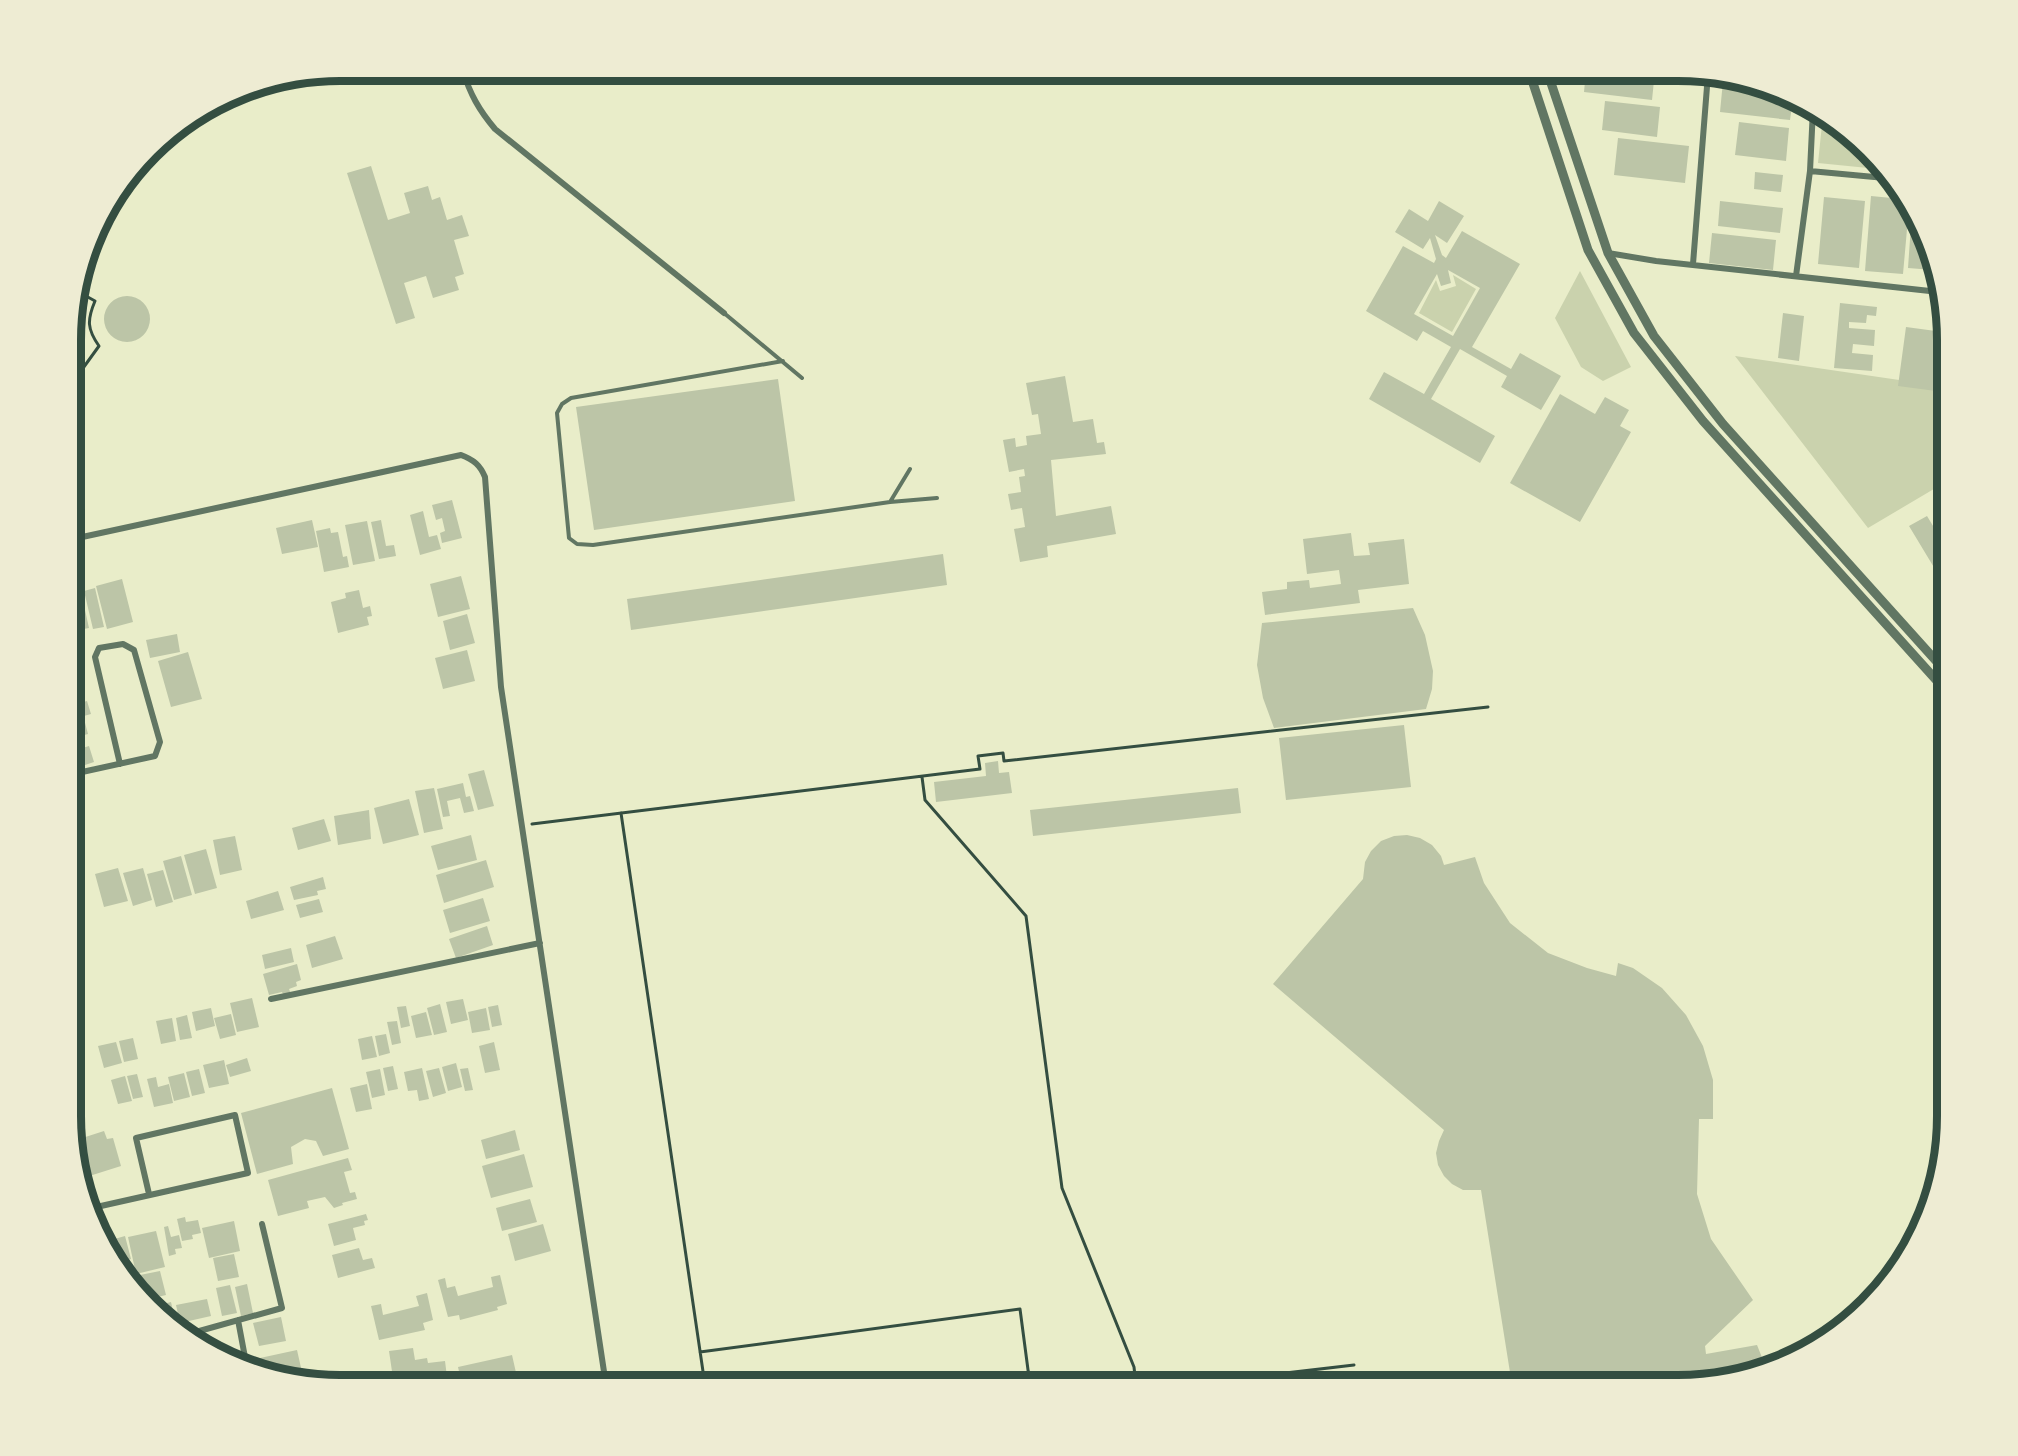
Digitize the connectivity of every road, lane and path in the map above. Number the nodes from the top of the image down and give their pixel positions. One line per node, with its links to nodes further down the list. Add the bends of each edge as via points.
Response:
1 (467, 81): 13 (street, via 473,100 495,129)
2 (1532, 81): 22 (street, via 1588,250 1634,333 1703,421)
3 (1550, 81): 8 (street)
4 (1707, 83): 9 (street)
5 (1813, 119): 6 (street)
6 (1810, 171): 7 (street); 10 (street)
7 (1880, 178)
8 (1608, 253): 9 (street); 21 (street, via 1654,336 1723,424)
9 (1693, 264): 10 (street)
10 (1796, 276): 11 (street)
11 (1932, 291)
12 (85, 295): 15 (path, via 95,301 89,329 99,346)
13 (724, 313): 14 (lane)
14 (783, 361): 16 (lane); 19 (lane, via 571,398 562,404 557,413 569,538 577,544 593,545)
15 (81, 371)
16 (802, 378)
17 (910, 469): 19 (lane)
18 (937, 498): 19 (lane)
19 (890, 502)
20 (81, 537): 28 (street, via 461,455 473,460 485,477 501,687)
21 (1937, 662)
22 (1937, 681)
23 (1488, 707): 26 (path, via 1004,761 1003,753 978,756 980,769)
24 (120, 764): 24 (street, via 155,756 160,742 134,650 123,644 99,648 95,657); 25 (street)
25 (81, 772)
26 (922, 777): 27 (path); 44 (path, via 925,800 1026,916 1062,1188)
27 (621, 813): 28 (path); 36 (path)
28 (522, 825): 29 (street)
29 (540, 944): 30 (street); 40 (street)
30 (271, 999)
31 (149, 1194): 31 (street, via 248,1173 235,1115 136,1138); 32 (street)
32 (98, 1207)
33 (262, 1224): 34 (street, via 282,1308)
34 (238, 1320): 35 (street); 37 (street)
35 (197, 1332)
36 (700, 1352): 39 (path, via 1020,1309); 41 (path)
37 (246, 1357)
38 (1354, 1365): 45 (path)
39 (1029, 1372): 42 (path); 43 (path)
40 (605, 1375)
41 (703, 1375)
42 (1029, 1375)
43 (1033, 1375)
44 (1135, 1375)
45 (1269, 1375)

